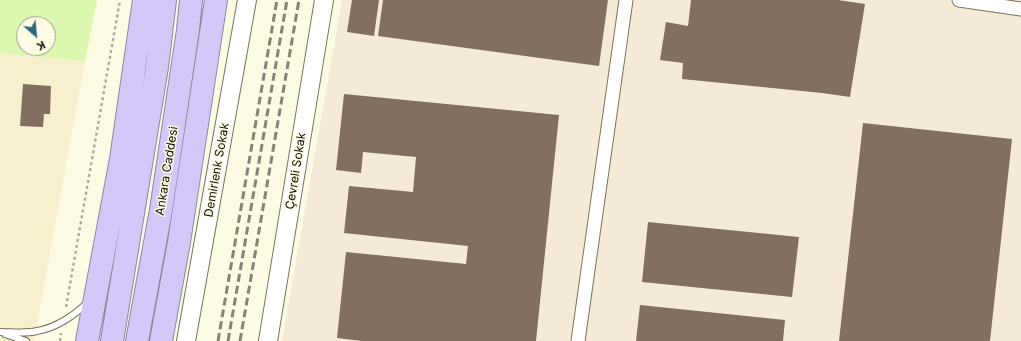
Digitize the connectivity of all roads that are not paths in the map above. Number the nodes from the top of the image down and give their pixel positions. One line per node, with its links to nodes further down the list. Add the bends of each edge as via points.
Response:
1 (144, 0): 10 (highway, via 121,159)
2 (165, 0): 14 (highway, via 157,67)
3 (191, 0): 15 (highway, Ankara Caddesi, via 161,210)
4 (216, 0): 16 (highway)
5 (247, 0): 17 (street, Demirlenk Sokak)
6 (324, 0): 18 (street, Çevreli Sokak)
7 (626, 0): 19 (street)
8 (959, 0): 9 (street)
9 (1021, 9)
10 (96, 296): 11 (lane, via 75,313 47,329); 13 (highway)
11 (0, 332): 12 (lane)
12 (26, 341)
13 (87, 341)
14 (112, 341)
15 (138, 341)
16 (161, 341)
17 (186, 341)
18 (268, 341)
19 (578, 341)

